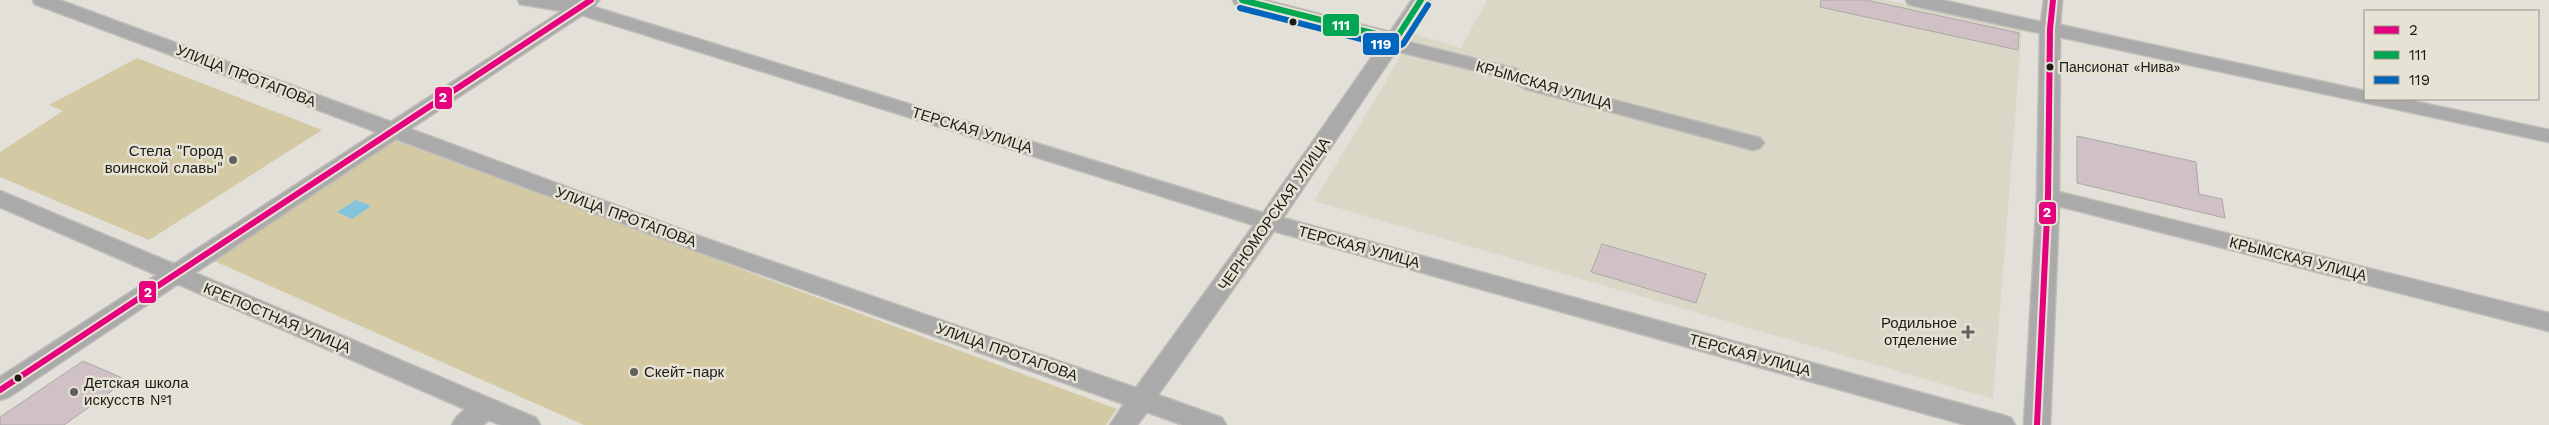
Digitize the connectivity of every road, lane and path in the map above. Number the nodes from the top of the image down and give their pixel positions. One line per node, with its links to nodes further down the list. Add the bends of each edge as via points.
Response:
1 (42, 0): 12 (street, УЛИЦА ПРОТАПОВА)
2 (527, 0): 7 (street, ТЕРСКАЯ УЛИЦА)
3 (1242, 0): 9 (street, КРЫМСКАЯ УЛИЦА)
4 (1421, 0): 9 (street, ЧЕРНОМОРСКАЯ УЛИЦА)
5 (1915, 0): 8 (street)
6 (2053, 0): 8 (street)
7 (577, 3): 12 (street); 17 (street, ТЕРСКАЯ УЛИЦА)
8 (2050, 29): 10 (street); 15 (street)
9 (1394, 42): 14 (street, КРЫМСКАЯ УЛИЦА, via 1509,73 1538,75); 17 (street, ЧЕРНОМОРСКАЯ УЛИЦА)
10 (2364, 97)
11 (2380, 100): 13 (street)
12 (391, 131): 18 (street); 21 (street, УЛИЦА ПРОТАПОВА, via 696,243)
13 (2549, 136)
14 (1755, 137)
15 (2048, 196): 19 (street, КРЫМСКАЯ УЛИЦА); 28 (street)
16 (0, 198): 18 (street, КРЕПОСТНАЯ УЛИЦА)
17 (1268, 222): 21 (street, ЧЕРНОМОРСКАЯ УЛИЦА); 27 (street, ТЕРСКАЯ УЛИЦА)
18 (177, 274): 20 (street); 22 (street, КРЕПОСТНАЯ УЛИЦА)
19 (2549, 322)
20 (0, 390)
21 (1141, 398): 25 (street, ЧЕРНОМОРСКАЯ УЛИЦА); 26 (street, УЛИЦА ПРОТАПОВА)
22 (486, 407): 23 (street); 24 (street, КРЕПОСТНАЯ УЛИЦА)
23 (465, 425)
24 (527, 425)
25 (1123, 425)
26 (1213, 425)
27 (2002, 425)
28 (2037, 425)

